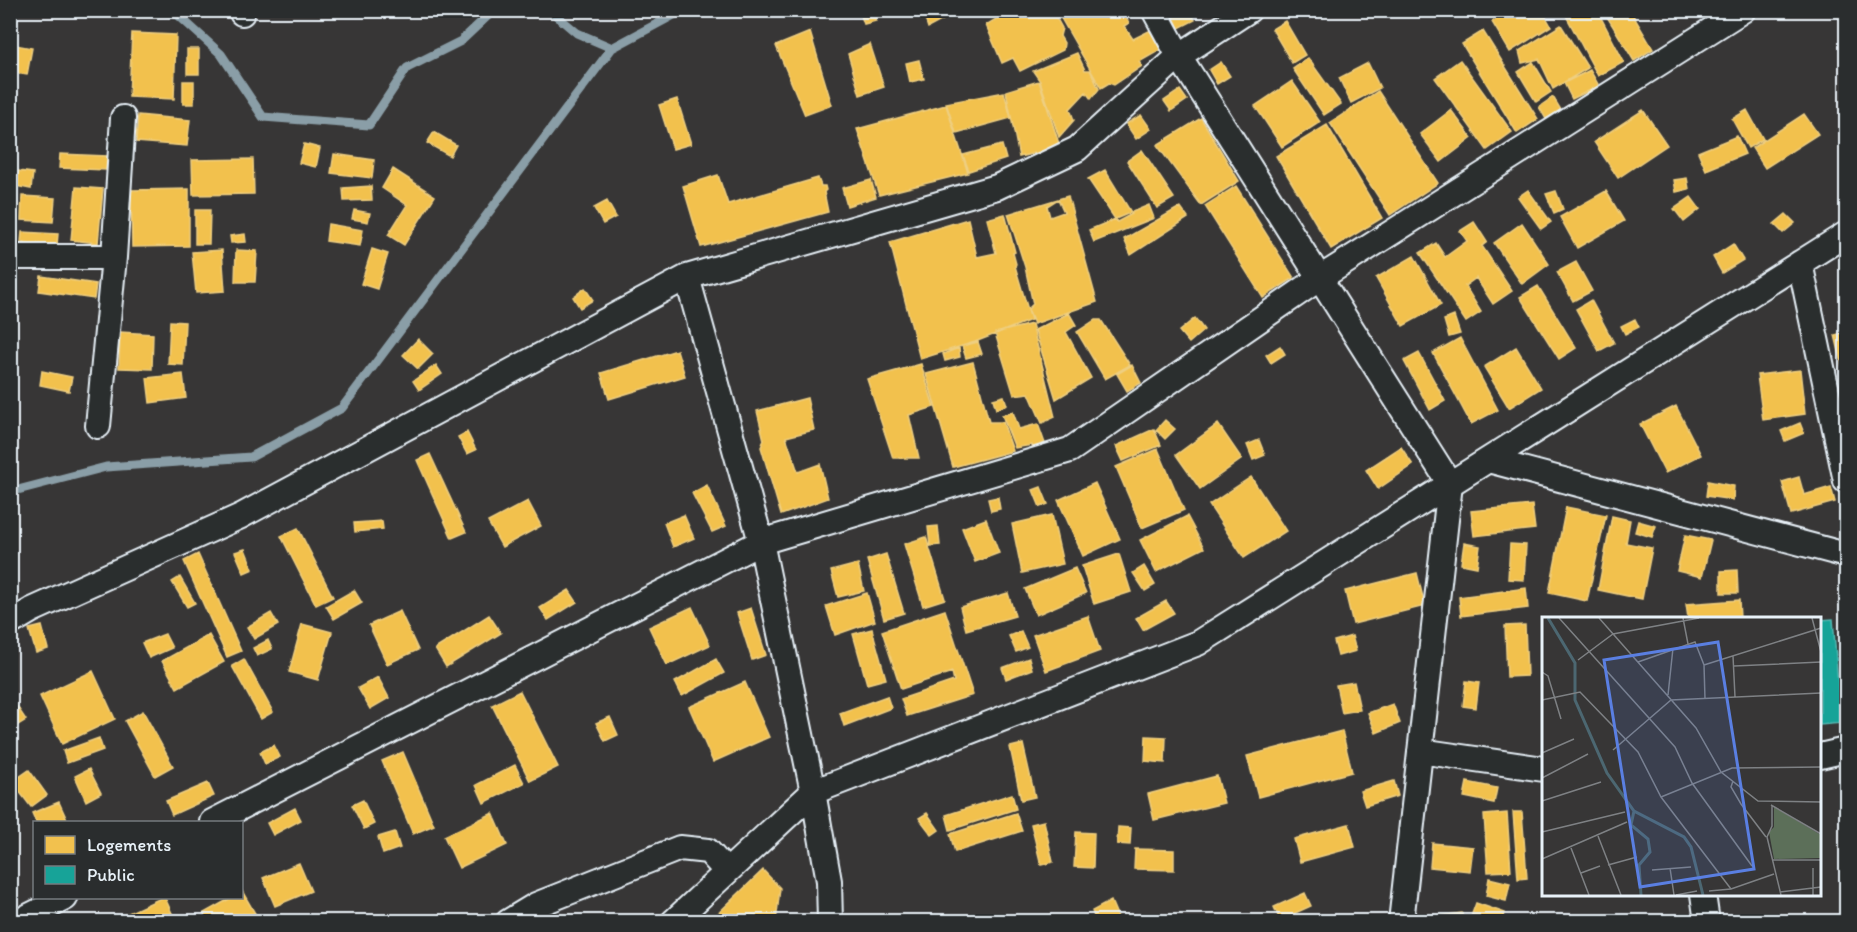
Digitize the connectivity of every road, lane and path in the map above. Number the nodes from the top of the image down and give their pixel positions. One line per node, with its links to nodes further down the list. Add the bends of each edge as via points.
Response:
1 (1154, 10): 4 (street)
2 (1249, 10): 4 (street)
3 (1743, 10): 11 (street)
4 (1179, 56): 10 (street, via 1077,149 997,187); 11 (street)
5 (123, 118): 8 (street)
6 (1846, 234): 9 (street)
7 (10, 257): 8 (street)
8 (114, 257): 12 (street)
9 (1800, 263): 13 (street); 14 (street)
10 (687, 278): 16 (street); 18 (street, via 242,516)
11 (1320, 278): 15 (street); 16 (street, via 1070,450)
12 (98, 426)
13 (1488, 460): 15 (street); 17 (street)
14 (1846, 481)
15 (1450, 484): 20 (street); 23 (street, via 1198,643)
16 (761, 542): 23 (street); 24 (street)
17 (1846, 555)
18 (10, 623)
19 (1846, 750): 21 (street)
20 (1420, 751): 22 (street); 32 (street)
21 (1821, 756)
22 (1542, 768)
23 (813, 792): 25 (street); 31 (street, via 829,880)
24 (214, 821)
25 (726, 871): 29 (street, via 708,850 680,848 536,905); 30 (street)
26 (1703, 896): 33 (street)
27 (61, 899): 28 (street)
28 (27, 917)
29 (508, 921)
30 (673, 921)
31 (830, 921)
32 (1401, 921)
33 (1707, 921)

